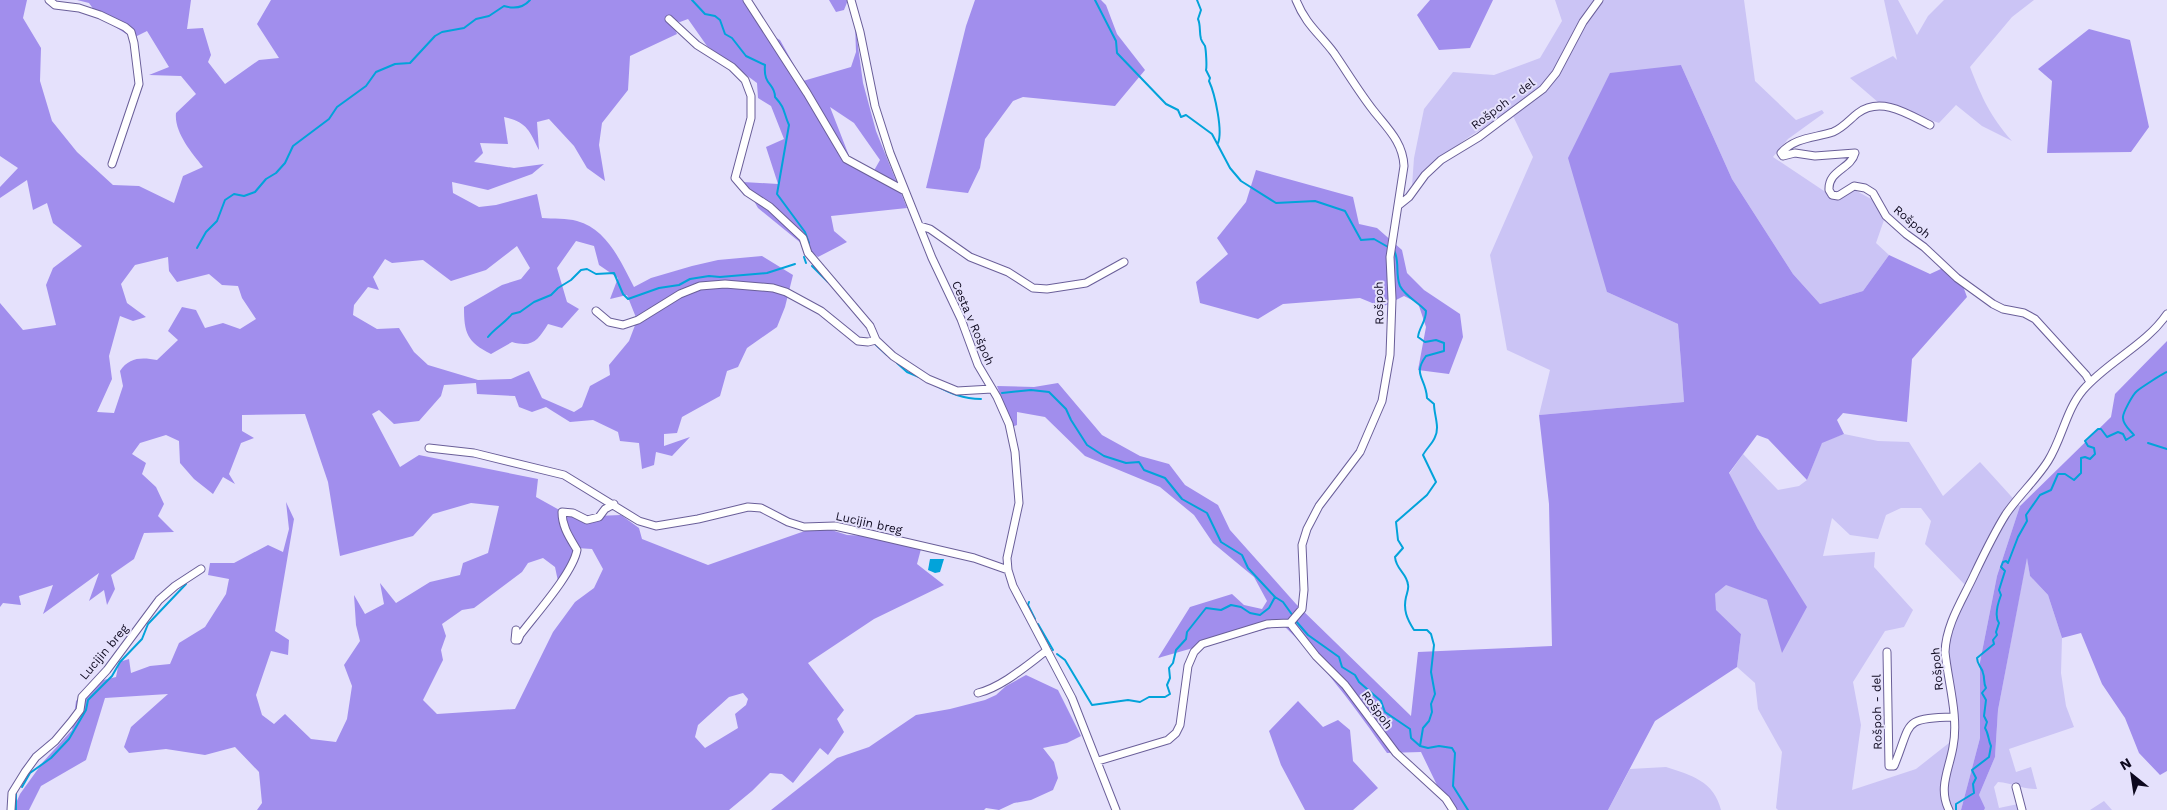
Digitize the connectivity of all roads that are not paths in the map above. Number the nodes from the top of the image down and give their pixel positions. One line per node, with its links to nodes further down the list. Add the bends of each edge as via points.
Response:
1 (49, 0): 8 (street, via 54,5 100,15 131,32 139,84)
2 (747, 0): 9 (street, via 846,159)
3 (851, 0): 9 (street, Cesta v Rošpoh, via 881,130)
4 (1296, 0): 10 (street, Rošpoh, via 1307,23 1336,56 1400,146 1404,166)
5 (1599, 0): 10 (street, Rošpoh - del, via 1543,89 1479,137 1441,160)
6 (669, 19): 15 (street, via 745,80 751,96 751,118 735,178 747,192 770,207 803,238 808,253 870,326)
7 (1930, 126): 16 (street, Rošpoh, via 1895,109 1874,106 1861,111 1836,130 1802,139 1781,154 1855,153 1854,159 1831,179 1829,190 1832,195 1838,196 1854,186 1870,190 1886,216 1957,278 1993,304 2035,319)
8 (112, 164)
9 (905, 191): 11 (street, Cesta v Rošpoh)
10 (1399, 205): 22 (street, Rošpoh, via 1390,257 1390,355 1382,401 1360,452 1319,506 1307,528 1302,545 1304,598 1302,609)
11 (920, 226): 12 (street, via 930,229 970,257 1008,272 1033,288 1086,283); 17 (street, Cesta v Rošpoh, via 978,365)
12 (1124, 262)
13 (596, 311): 15 (street, via 609,322 623,325 700,286 725,284 774,288 821,311 858,341)
14 (2167, 314): 16 (street, Rošpoh, via 2153,333)
15 (876, 340): 17 (street, via 893,356 943,386 957,390)
16 (2090, 382): 27 (street, Rošpoh, via 2074,403 2059,442 2047,462 2006,514 1952,620 1945,652)
17 (992, 390): 21 (street, Cesta v Rošpoh, via 1009,424 1017,468 1019,503 1007,558)
18 (429, 448): 19 (street, Lucijin breg, via 474,453 564,475)
19 (614, 504): 21 (street, Lucijin breg, via 639,521 656,526 748,507 761,508 804,527 835,526 974,558); 23 (street, via 604,509 599,518 593,519 586,520 573,513 562,512 565,531 577,550 576,558 518,640 515,640)
20 (201, 569): 30 (street, Lucijin breg, via 159,600 107,670 82,697 80,710 36,757 12,792)
21 (1008, 570): 24 (street, Cesta v Rošpoh, via 1012,586)
22 (1293, 619): 28 (street, via 1202,644 1188,666 1176,734 1168,740); 32 (street, Rošpoh, via 1316,656 1345,685 1396,753 1446,799)
23 (516, 630)
24 (1046, 651): 26 (street, via 1003,682); 28 (street, Cesta v Rošpoh, via 1072,698)
25 (1887, 652): 27 (street, Rošpoh - del, via 1890,766 1894,766 1914,721)
26 (978, 693)
27 (1953, 717): 33 (street, Rošpoh, via 1955,736 1943,791)
28 (1098, 761): 31 (street, Cesta v Rošpoh)
29 (2016, 788): 34 (street)
30 (11, 810)
31 (1116, 810)
32 (1453, 810)
33 (1949, 810)
34 (2022, 810)

